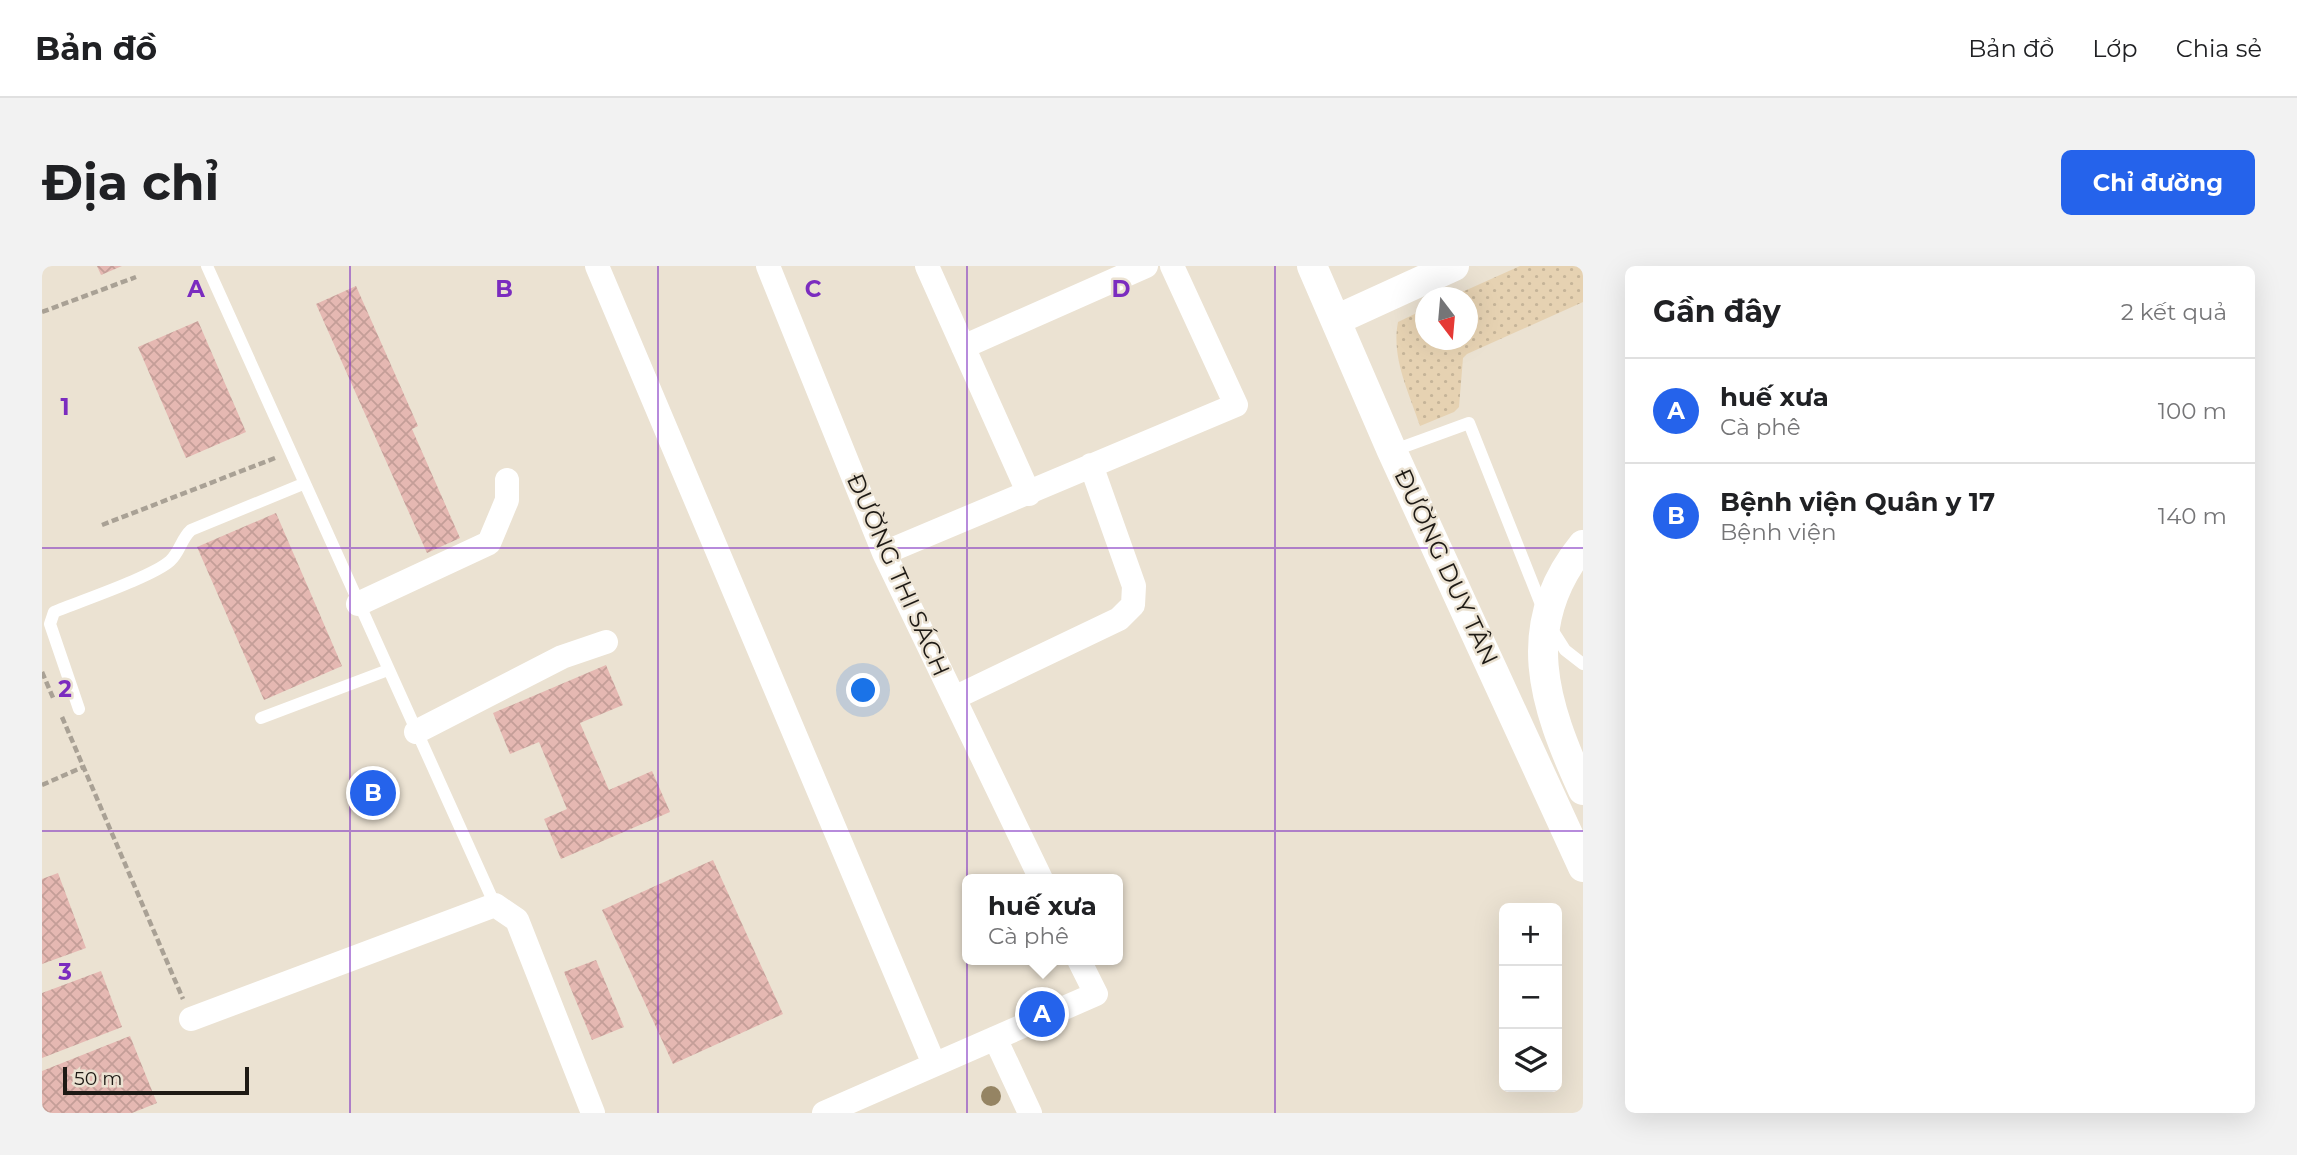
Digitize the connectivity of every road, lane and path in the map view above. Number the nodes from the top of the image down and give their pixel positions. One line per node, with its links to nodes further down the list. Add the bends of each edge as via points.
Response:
1 (207, 266): 14 (lane)
2 (597, 266): 42 (street)
3 (768, 266): 21 (street, ĐƯỜNG THI SÁCH)
4 (927, 266): 12 (street)
5 (1146, 266): 12 (street)
6 (1172, 266): 15 (street, via 1236,405)
7 (1312, 266): 11 (street, ĐƯỜNG DUY TÂN)
8 (1454, 266): 11 (street)
9 (136, 277): 10 (path)
10 (42, 312)
11 (1336, 320): 13 (street, ĐƯỜNG DUY TÂN)
12 (963, 347): 18 (street)
13 (1392, 451): 24 (lane, via 1469,423 1551,627 1565,650); 32 (street, ĐƯỜNG DUY TÂN)
14 (289, 453): 17 (lane); 19 (path)
15 (1091, 465): 18 (street); 27 (street, via 1134,586 1133,605 1119,619)
16 (507, 480): 22 (street, via 507,500 489,543)
17 (303, 484): 22 (lane); 28 (lane, via 191,530 163,567 54,612 50,624)
18 (1029, 494): 21 (street)
19 (102, 525)
20 (1583, 545): 35 (street, via 1555,592 1544,629 1541,671 1552,715)
21 (884, 553): 27 (street, ĐƯỜNG THI SÁCH)
22 (358, 604): 25 (lane)
23 (606, 642): 30 (street, via 562,657)
24 (1583, 664)
25 (388, 670): 29 (lane); 30 (lane)
26 (42, 672): 33 (path)
27 (954, 698): 37 (street, ĐƯỜNG THI SÁCH)
28 (79, 709)
29 (261, 718)
30 (416, 732): 38 (lane)
31 (1583, 742): 32 (street)
32 (1535, 762): 36 (street, ĐƯỜNG DUY TÂN)
33 (83, 767): 34 (path); 40 (path)
34 (42, 785)
35 (1583, 790)
36 (1583, 867)
37 (1039, 874)
38 (495, 905): 40 (street); 43 (street, via 517,920)
39 (1082, 965): 41 (street, via 1096,994)
40 (191, 1019)
41 (995, 1038): 42 (street); 45 (street)
42 (934, 1064): 44 (street)
43 (593, 1113)
44 (824, 1113)
45 (1030, 1113)

